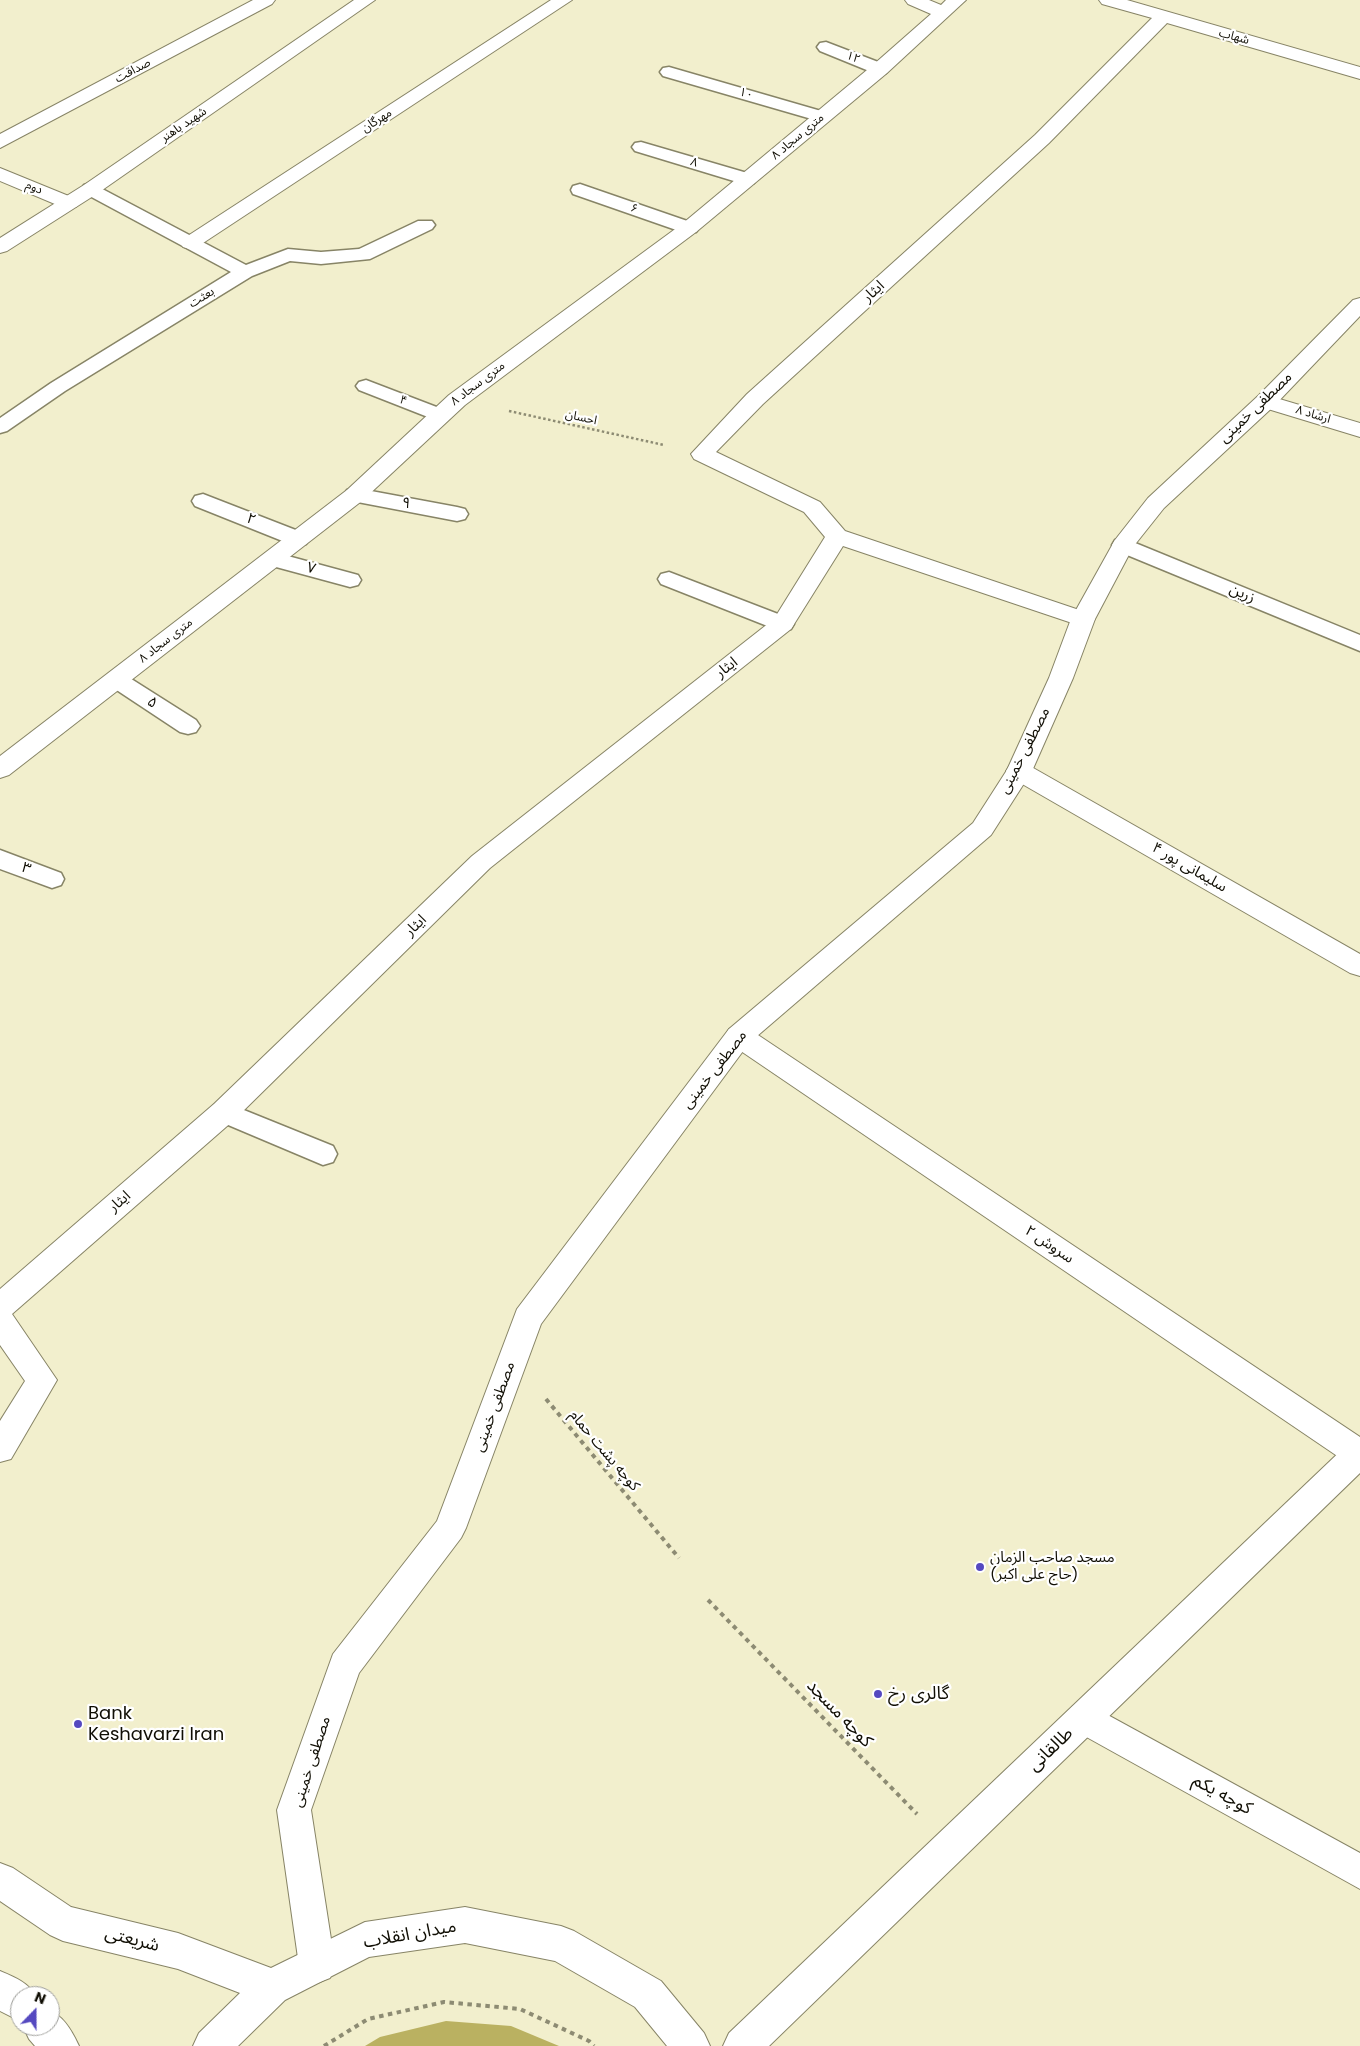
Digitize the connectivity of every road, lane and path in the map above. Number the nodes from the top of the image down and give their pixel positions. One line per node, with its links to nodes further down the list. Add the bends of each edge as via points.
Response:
1 (266, 0): 13 (street, صداقت)
2 (366, 0): 17 (street, شهید باهنر)
3 (563, 0): 22 (street, مهرگان)
4 (914, 0): 6 (street)
5 (1108, 0): 7 (street, شهاب)
6 (950, 6): 9 (street, ۸ متری سجاد)
7 (1163, 17): 11 (street, شهاب); 32 (street, ایثار, via 1042,140 755,399)
8 (826, 47): 9 (lane, ۱۲)
9 (880, 69): 12 (street, ۸ متری سجاد)
10 (669, 72): 12 (lane, ۱۰)
11 (1360, 73)
12 (822, 117): 16 (street, ۸ متری سجاد)
13 (0, 142)
14 (641, 147): 16 (lane, ۸)
15 (0, 174): 19 (street, دوم)
16 (747, 179): 21 (street, ۸ متری سجاد)
17 (91, 189): 19 (street, شهید باهنر); 22 (lane)
18 (580, 190): 21 (lane, ۶)
19 (69, 203): 23 (street, شهید باهنر)
20 (424, 225): 24 (lane, بعثت, via 363,255 288,256)
21 (689, 228): 27 (street, ۸ متری سجاد)
22 (190, 243): 24 (lane)
23 (0, 247)
24 (245, 272): 30 (lane, بعثت, via 58,387)
25 (1360, 304): 28 (street, مصطفی خمینی)
26 (366, 386): 29 (lane, ۴)
27 (457, 400): 29 (street, ۸ متری سجاد); 32 (path, احسان)
28 (1266, 401): 31 (street, ارشاد ۸); 38 (street, مصطفی خمینی, via 1156,503)
29 (440, 415): 33 (street, ۸ متری سجاد)
30 (0, 427)
31 (1360, 430)
32 (702, 454): 36 (street, via 812,507)
33 (355, 494): 35 (lane, ۹); 37 (street, ۸ متری سجاد)
34 (203, 501): 37 (lane, ۲)
35 (456, 514)
36 (837, 536): 42 (street); 43 (street, ایثار)
37 (298, 539): 39 (street, ۸ متری سجاد)
38 (1123, 545): 42 (street, مصطفی خمینی); 44 (lane, زرین)
39 (273, 559): 41 (lane, ۷); 45 (street, ۸ متری سجاد)
40 (669, 579): 43 (lane)
41 (350, 580)
42 (1083, 619): 48 (street, مصطفی خمینی, via 1061,678)
43 (783, 624): 53 (street, ایثار, via 481,862)
44 (1360, 644)
45 (116, 680): 46 (lane, ۵); 47 (street, ۸ متری سجاد)
46 (188, 726)
47 (0, 769)
48 (1019, 771): 51 (street, سلیمانی پور ۴); 52 (street, مصطفی خمینی, via 982,829)
49 (0, 859): 50 (lane, ۳)
50 (52, 879)
51 (1360, 966)
52 (739, 1036): 57 (street, مصطفی خمینی, via 528,1318); 59 (street, سروش ۲)
53 (224, 1112): 54 (lane); 55 (street, ایثار)
54 (323, 1154)
55 (0, 1307)
56 (0, 1321): 58 (street, via 42,1380)
57 (513, 1360): 60 (path, کوچه پشت حمام); 66 (street, مصطفی خمینی, via 450,1528 345,1665 294,1810)
58 (0, 1450)
59 (1360, 1453): 62 (street, طالقانی)
60 (679, 1558)
61 (708, 1600): 63 (path, کوچه مسجد)
62 (1084, 1718): 63 (street, طالقانی); 64 (street, کوچه یکم)
63 (950, 1848): 74 (street, طالقانی)
64 (1360, 1872)
65 (0, 1880): 67 (street, شریعتی, via 63,1923 178,1951)
66 (317, 1965): 67 (street, میدان انقلاب); 73 (street, میدان انقلاب, via 365,1940 465,1925 561,1944 648,1994)
67 (272, 1987): 70 (street, میدان انقلاب)
68 (51, 2036): 69 (street)
69 (60, 2046)
70 (212, 2046)
71 (324, 2046): 72 (path, via 368,2019 444,2002 520,2008)
72 (594, 2046)
73 (691, 2046)
74 (742, 2046)

